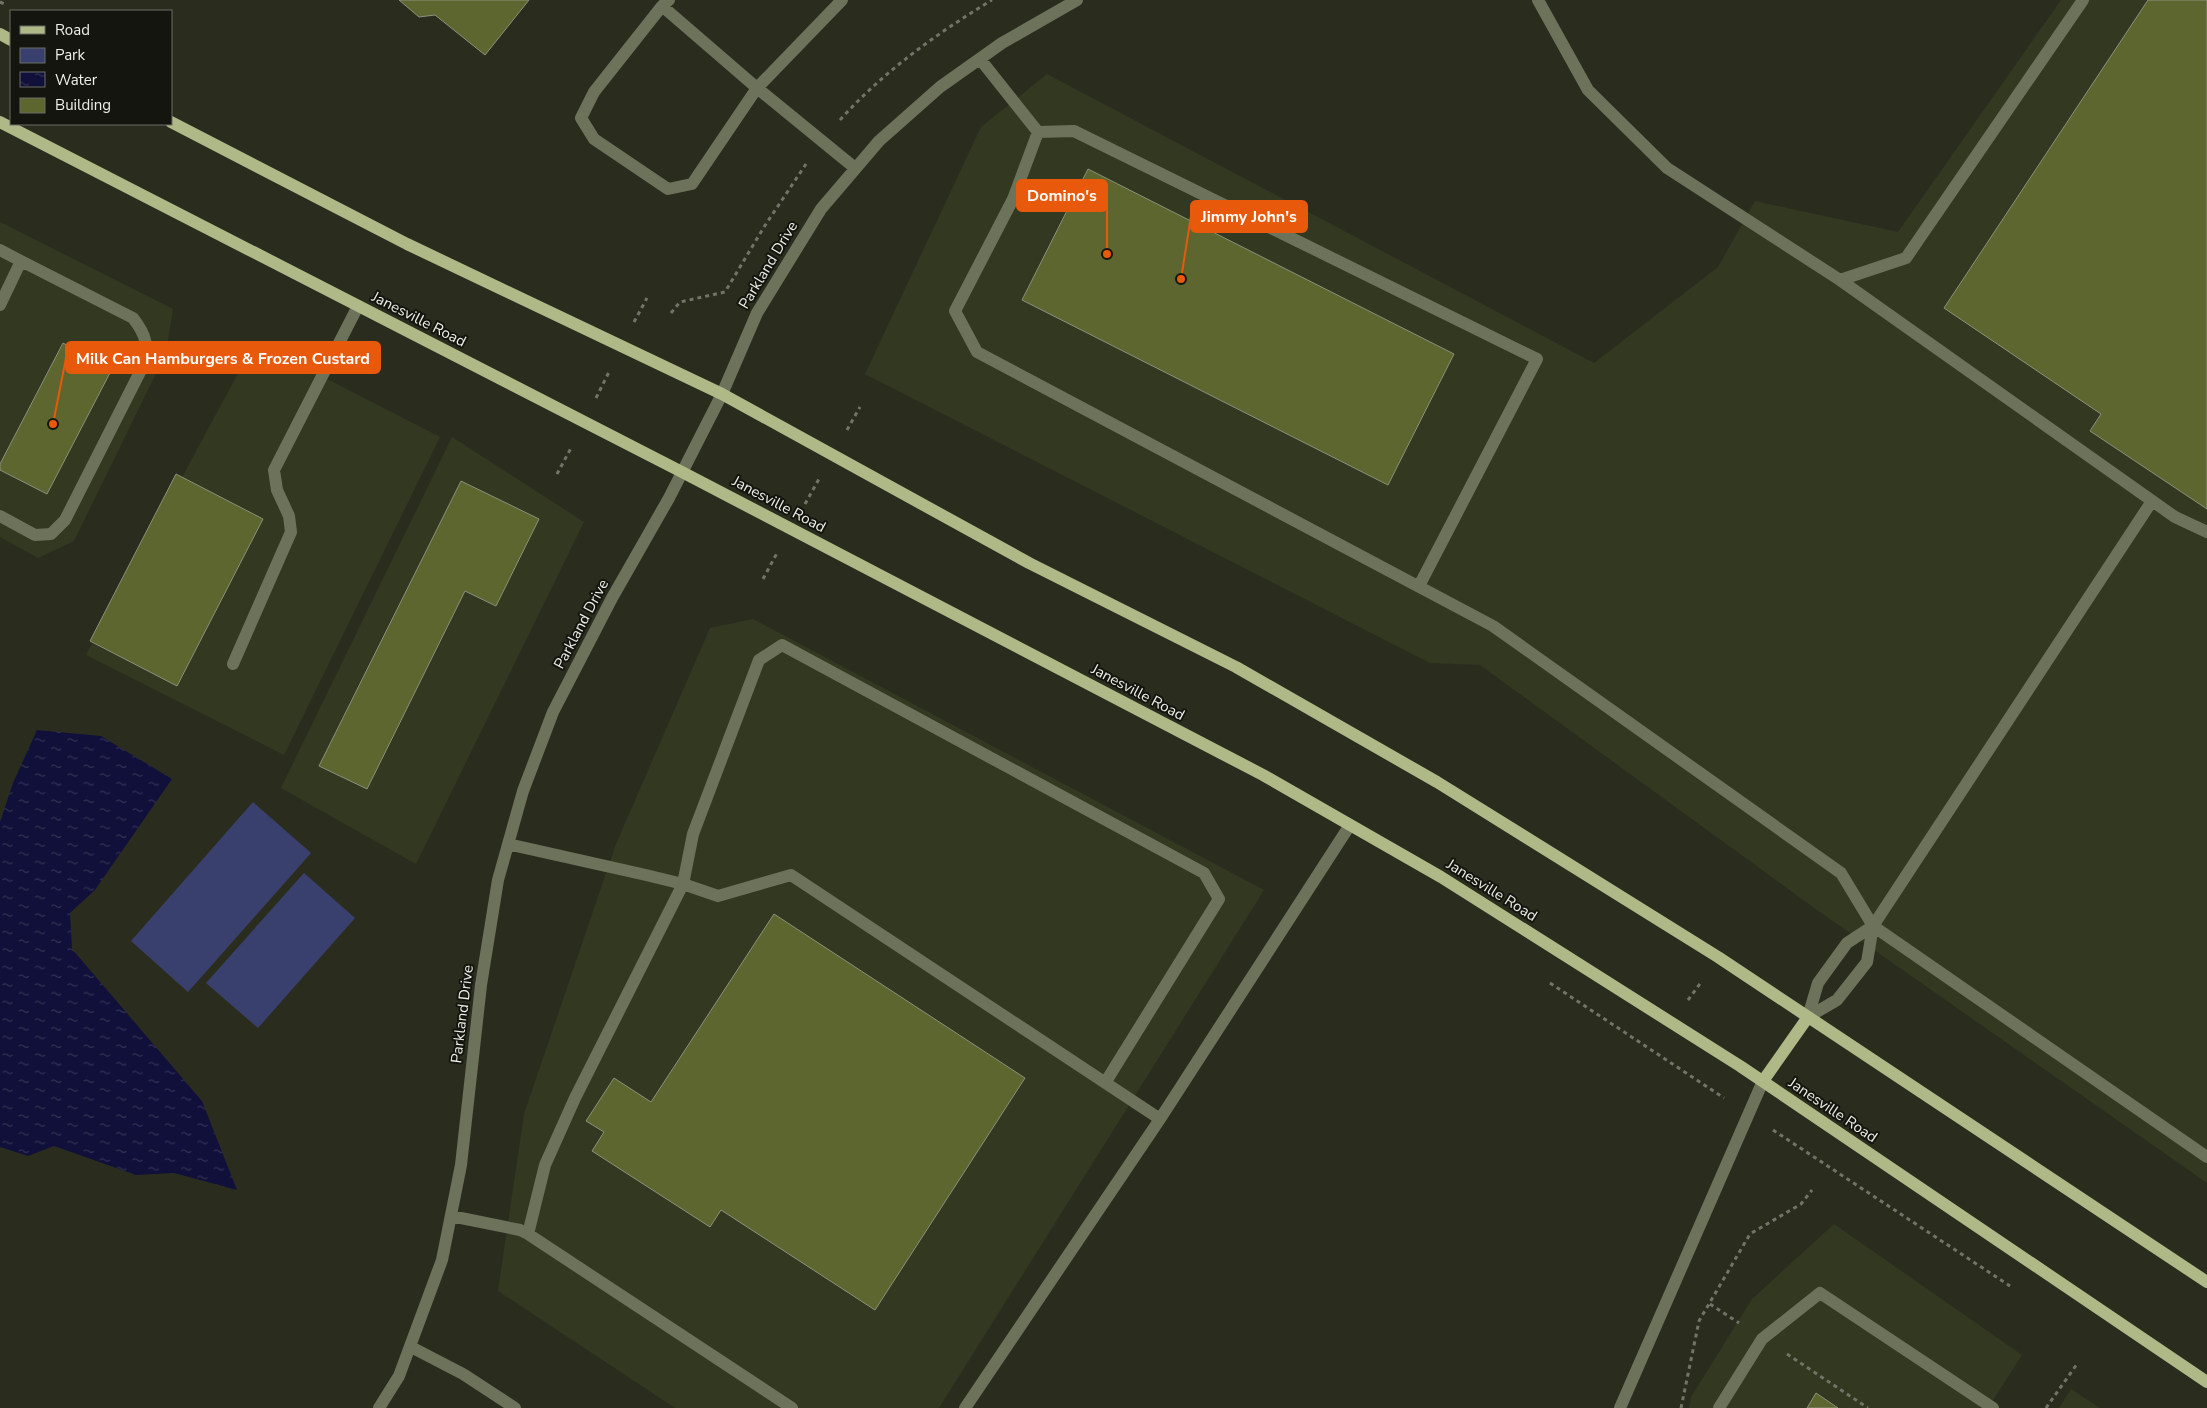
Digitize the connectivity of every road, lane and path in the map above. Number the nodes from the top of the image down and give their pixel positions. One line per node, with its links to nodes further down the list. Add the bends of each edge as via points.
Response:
1 (842, 0): 7 (street)
2 (1077, 0): 6 (street, Parkland Drive)
3 (1538, 0): 14 (street, via 1588,90 1668,168)
4 (2083, 0): 14 (street, via 1906,258)
5 (665, 3): 7 (street); 7 (street, via 594,92 581,118 594,139 668,189 692,184)
6 (980, 59): 10 (street); 11 (street, Parkland Drive, via 940,86 879,141)
7 (757, 88): 11 (street)
8 (0, 122): 17 (main road, Janesville Road)
9 (172, 123): 18 (main road, via 407,244)
10 (1038, 132): 36 (street, via 1013,199 956,311 977,352); 36 (street, via 1074,131 1537,359)
11 (855, 168): 19 (street, Parkland Drive, via 821,209 757,313)
12 (0, 250): 13 (street)
13 (21, 261): 16 (street); 29 (street, via 133,318 142,330 147,350 143,366 65,520 51,534 35,535)
14 (1840, 280): 28 (street)
15 (647, 298): 18 (path)
16 (0, 305)
17 (358, 306): 21 (main road, Janesville Road); 37 (street, via 274,470 291,532)
18 (622, 347): 19 (main road); 21 (path)
19 (722, 394): 25 (main road); 26 (street, Parkland Drive)
20 (860, 407): 25 (path)
21 (584, 422): 23 (path); 26 (main road, Janesville Road)
22 (564, 445): 23 (path)
23 (570, 448): 24 (path); 27 (path)
24 (579, 452)
25 (832, 455): 30 (path); 45 (main road, via 1029,563 1236,667 1429,777 1718,957)
26 (682, 472): 30 (main road, Janesville Road); 39 (street, Parkland Drive, via 553,712 523,791)
27 (557, 474)
28 (2152, 501): 31 (street, via 2175,517); 41 (street)
29 (0, 516)
30 (791, 529): 33 (path); 38 (main road, Janesville Road, via 1254,770)
31 (2207, 532)
32 (769, 549): 33 (path)
33 (777, 554): 34 (path); 35 (path)
34 (786, 558)
35 (763, 578)
36 (1419, 586): 41 (street, via 1493,626 1841,873)
37 (233, 664)
38 (1350, 825): 46 (main road, Janesville Road, via 1441,877); 49 (street)
39 (508, 844): 40 (street); 52 (street, Parkland Drive, via 498,880 480,985 461,1165)
40 (683, 884): 47 (street, via 718,896 791,875); 47 (street, via 693,834 759,660 782,645 1204,873 1219,899); 53 (street, via 544,1165)
41 (1873, 926): 45 (street, via 1847,943 1818,983); 45 (street, via 1866,962 1837,1000); 50 (street)
42 (1545, 980): 48 (path)
43 (1703, 980): 44 (path)
44 (1694, 992)
45 (1808, 1017): 46 (main road); 54 (main road)
46 (1763, 1082): 48 (street); 61 (main road, Janesville Road)
47 (1105, 1083): 49 (street)
48 (1748, 1114): 55 (path); 66 (street)
49 (1160, 1119): 65 (street)
50 (2207, 1157)
51 (1812, 1190): 56 (path, via 1801,1204 1750,1234)
52 (451, 1216): 53 (street); 58 (street, Parkland Drive, via 442,1260)
53 (528, 1234): 64 (street)
54 (2207, 1282)
55 (2016, 1290)
56 (1710, 1304): 57 (path); 67 (path, via 1699,1321)
57 (1742, 1325)
58 (411, 1347): 62 (street, Parkland Drive, via 399,1376); 63 (street, via 463,1374)
59 (1785, 1353): 69 (path)
60 (2077, 1364): 71 (path)
61 (2207, 1382)
62 (379, 1408)
63 (515, 1408)
64 (792, 1408)
65 (965, 1408)
66 (1620, 1408)
67 (1682, 1408)
68 (1718, 1408): 70 (street, via 1762,1339 1820,1293)
69 (1868, 1408)
70 (1994, 1408)
71 (2046, 1408)

